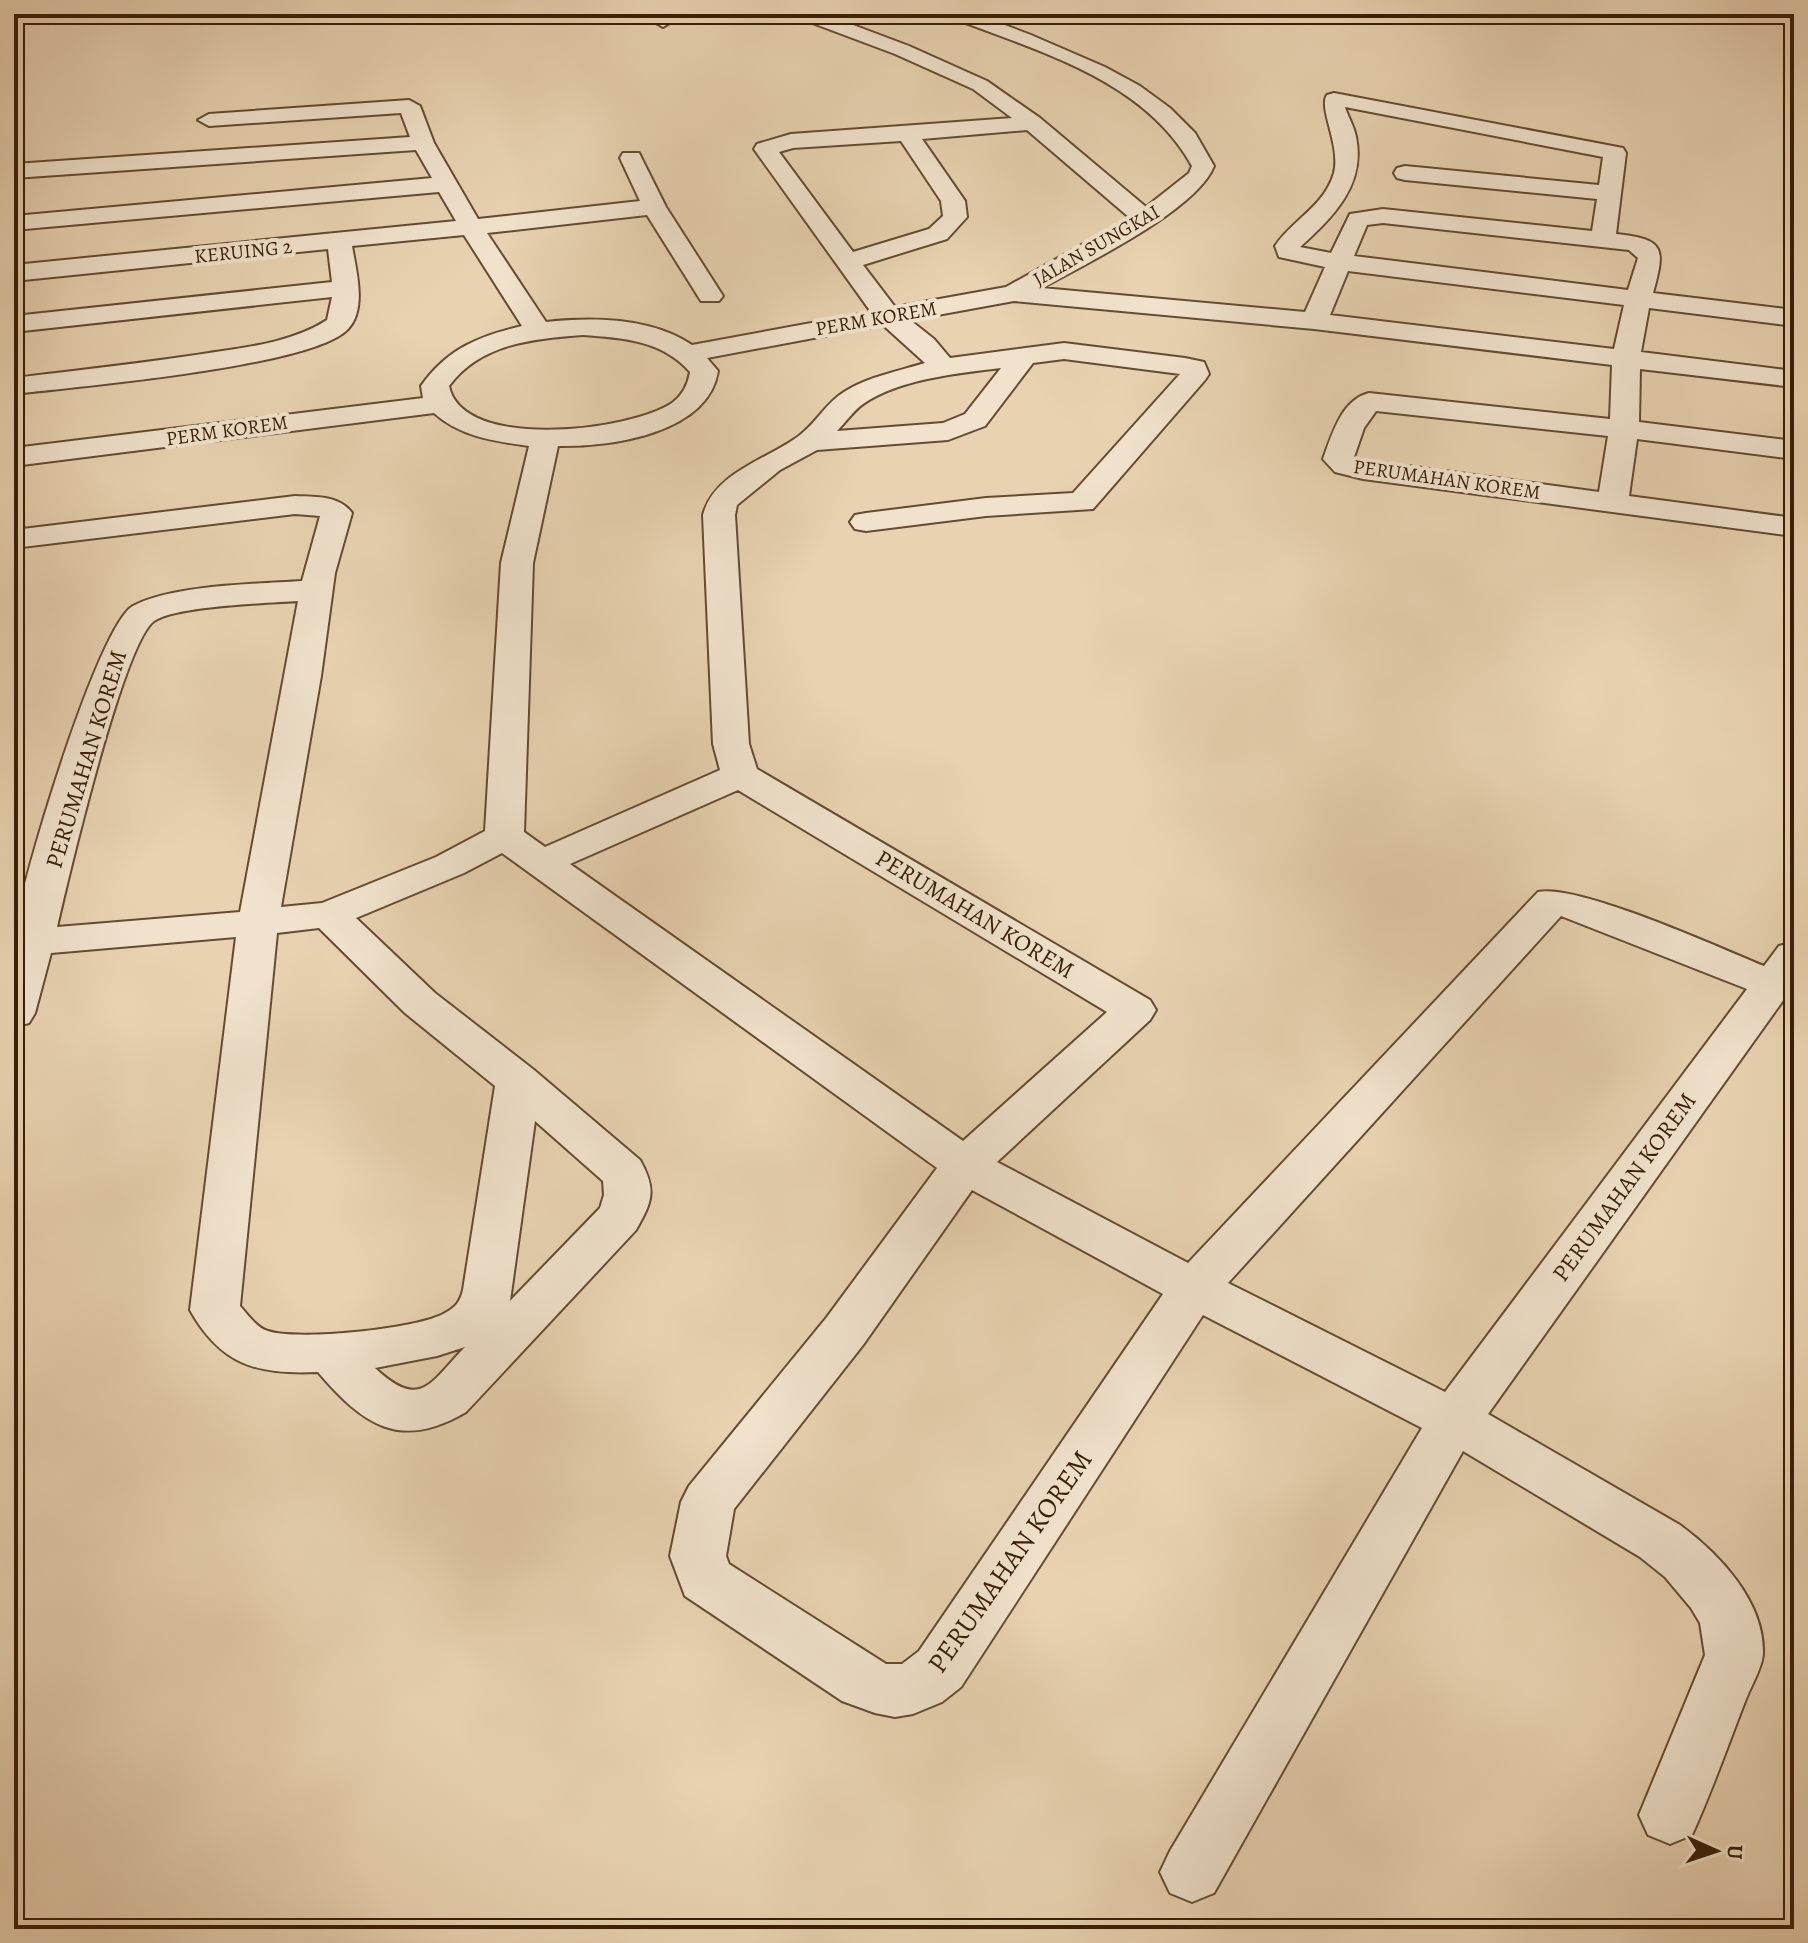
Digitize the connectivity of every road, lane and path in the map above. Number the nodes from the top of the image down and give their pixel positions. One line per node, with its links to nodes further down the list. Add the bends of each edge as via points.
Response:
1 (806, 14): 8 (street, via 980,85)
2 (959, 14): 19 (street, JALAN SUNGKAI, via 1103,73 1138,93 1184,136 1203,166 1199,176)
3 (1742, 14): 4 (street)
4 (1794, 18)
5 (1332, 75): 6 (street)
6 (1334, 99): 16 (street, via 1615,153); 26 (street, via 1349,161 1344,182 1324,212 1287,246 1300,257)
7 (209, 120): 10 (street, via 402,105 411,108)
8 (1032, 123): 9 (street); 19 (street)
9 (907, 134): 25 (street, via 953,201 955,217 938,234); 25 (street, via 791,141 765,149)
10 (423, 143): 13 (street); 15 (street)
11 (1407, 148): 14 (street)
12 (631, 158): 17 (street)
13 (16, 173)
14 (1405, 173): 16 (street); 18 (street)
15 (446, 184): 20 (street); 21 (street)
16 (1610, 193): 22 (street)
17 (654, 207): 21 (street, KERUING 2); 30 (street)
18 (1383, 216): 22 (street); 26 (street, via 1358,219)
19 (1146, 219): 24 (street, JALAN SUNGKAI)
20 (14, 223)
21 (471, 227): 23 (street, KERUING 2); 37 (street)
22 (1603, 239): 31 (street, via 1636,243 1648,252)
23 (339, 240): 27 (street, KERUING 2); 28 (street)
24 (1083, 254): 29 (street, JALAN SUNGKAI); 32 (street)
25 (844, 256): 33 (street)
26 (1339, 262): 31 (street); 35 (street)
27 (14, 273)
28 (345, 288): 36 (street); 43 (street, via 339,324 328,334 286,349)
29 (1014, 293): 32 (street); 33 (street, PERM KOREM)
30 (710, 296)
31 (1638, 299): 34 (street); 40 (street)
32 (1167, 308): 35 (street)
33 (888, 316): 38 (street, PERM KOREM); 41 (street)
34 (1794, 318)
35 (1314, 321): 40 (street)
36 (14, 324)
37 (538, 331): 38 (street, via 627,330 664,339); 44 (street, via 499,339 445,368 435,386)
38 (691, 353): 46 (street, via 704,371 700,391 679,411 642,427 596,437)
39 (1026, 354): 41 (street); 47 (street, via 964,427); 51 (street, via 1079,353 1185,366 1194,368 1195,374 1082,502)
40 (1626, 359): 42 (street); 45 (street)
41 (943, 367): 47 (street, via 861,394)
42 (1794, 379)
43 (14, 386)
44 (440, 404): 46 (street, via 461,422); 49 (street, PERM KOREM)
45 (1624, 429): 48 (street, PERUMAHAN KOREM); 50 (street); 50 (street, PERUMAHAN KOREM, via 1369,402 1348,432 1338,459 1363,470)
46 (545, 440): 56 (street, via 517,563)
47 (810, 442): 55 (street, via 769,464 722,502 719,515 731,744)
48 (1794, 450)
49 (14, 457)
50 (1613, 503): 52 (street)
51 (866, 522)
52 (1794, 527)
53 (14, 539): 54 (street, via 310,504 336,513)
54 (317, 589): 59 (street); 60 (street, PERUMAHAN KOREM, via 160,608 134,619 90,730)
55 (740, 775): 57 (street); 64 (street, PERUMAHAN KOREM, via 1135,1010)
56 (504, 836): 57 (street); 58 (street, via 450,865)
57 (540, 863): 64 (street)
58 (329, 915): 59 (street); 63 (street, via 420,1003)
59 (258, 923): 60 (street); 67 (street, via 215,1310 236,1336 258,1350)
60 (33, 941): 62 (street, PERUMAHAN KOREM)
61 (1783, 970): 65 (street, PERUMAHAN KOREM, via 1552,901); 68 (street, PERUMAHAN KOREM)
62 (14, 1013)
63 (518, 1081): 66 (street, via 484,1305); 66 (street, via 623,1172 628,1197 619,1218)
64 (965, 1165): 65 (street); 65 (street, PERUMAHAN KOREM, via 845,1331 708,1502 700,1532 698,1556 705,1579 863,1683 903,1691 919,1688 940,1669)
65 (1194, 1288): 68 (street)
66 (492, 1327): 67 (street); 67 (street, via 448,1398 415,1414 392,1410 361,1387)
67 (332, 1354)
68 (1454, 1420): 69 (street, via 1668,1547 1711,1591 1728,1619 1734,1655); 70 (street, PERUMAHAN KOREM)
69 (1670, 1815)
70 (1192, 1872)

